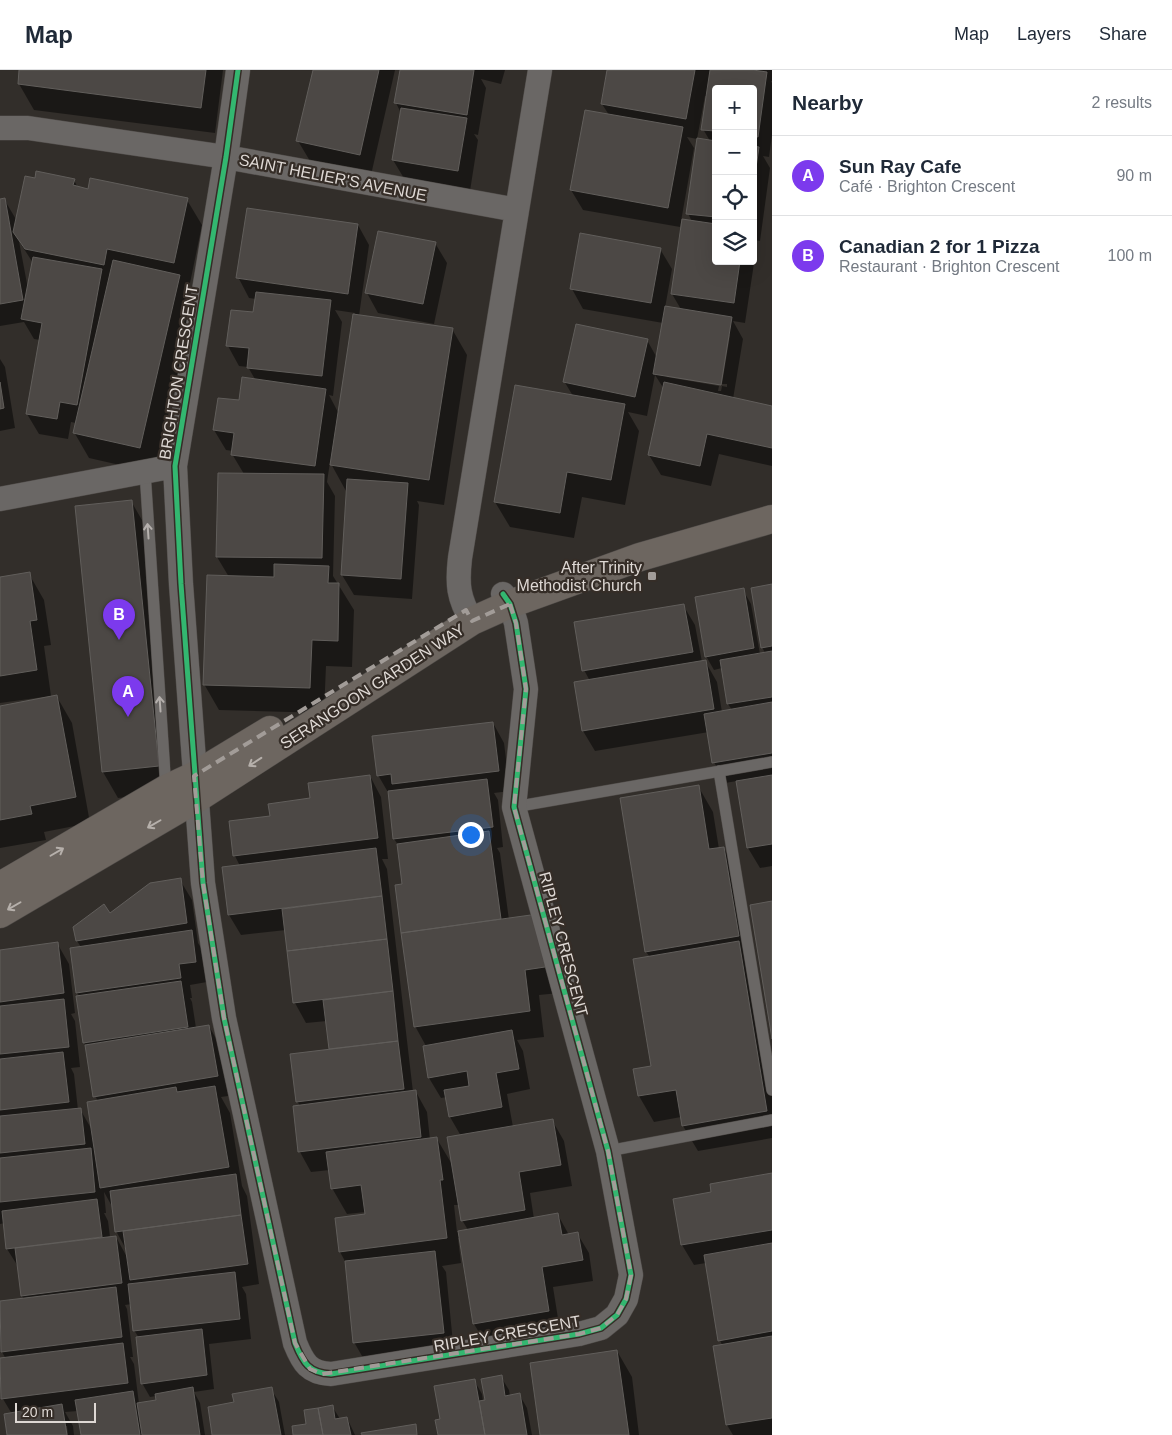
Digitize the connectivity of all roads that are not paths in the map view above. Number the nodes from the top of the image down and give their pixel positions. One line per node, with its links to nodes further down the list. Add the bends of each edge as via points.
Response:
1 (238, 70): 4 (street, BRIGHTON CRESCENT)
2 (540, 70): 5 (street)
3 (0, 128): 4 (street, SAINT HELIER'S AVENUE, via 28,128)
4 (226, 157): 5 (street, SAINT HELIER'S AVENUE); 6 (street, BRIGHTON CRESCENT)
5 (517, 210): 12 (street, via 460,558 460,595)
6 (175, 466): 7 (street); 16 (street, BRIGHTON CRESCENT)
7 (145, 472): 8 (street); 15 (lane, one-way to 7)
8 (0, 499)
9 (772, 504): 11 (street, SERANGOON GARDEN WAY, via 594,558)
10 (772, 519): 11 (street, SERANGOON GARDEN WAY)
11 (506, 599): 12 (street, SERANGOON GARDEN WAY); 17 (street, RIPLEY CRESCENT, via 516,623 526,689)
12 (469, 616): 16 (street, SERANGOON GARDEN WAY)
13 (772, 762): 14 (lane)
14 (719, 772): 17 (lane); 20 (lane)
15 (166, 788): 16 (street, SERANGOON GARDEN WAY); 18 (street, SERANGOON GARDEN WAY, one-way to 15)
16 (195, 788): 19 (street, SERANGOON GARDEN WAY, one-way to 19); 22 (street, RIPLEY CRESCENT, via 203,884 224,1018 295,1343 310,1369 331,1374 601,1328 618,1315 626,1299 631,1276)
17 (514, 808): 22 (street, RIPLEY CRESCENT)
18 (0, 886)
19 (0, 914)
20 (772, 1090)
21 (772, 1120): 22 (lane)
22 (608, 1151)

